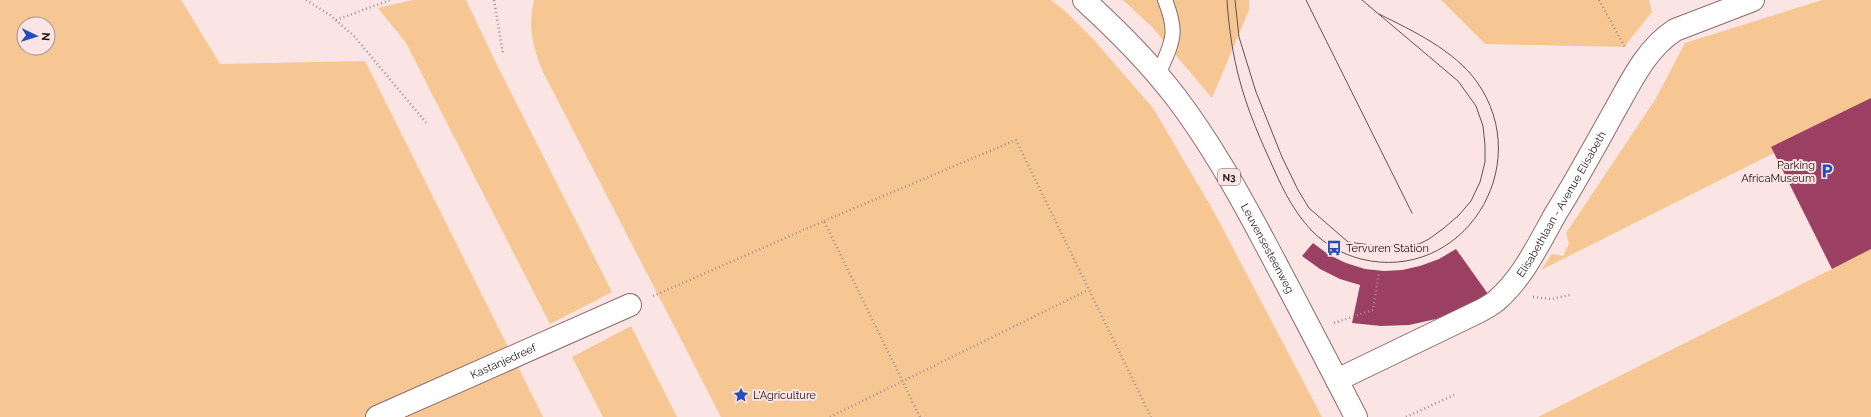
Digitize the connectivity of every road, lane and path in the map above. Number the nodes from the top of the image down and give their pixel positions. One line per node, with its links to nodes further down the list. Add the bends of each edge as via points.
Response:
1 (306, 0): 8 (path)
2 (390, 0): 8 (path)
3 (494, 0): 9 (path)
4 (1084, 0): 11 (street, Leuvensesteenweg / N3, via 1125,37)
5 (1165, 0): 11 (lane, via 1172,20 1173,39)
6 (1599, 0): 10 (path)
7 (1753, 0): 10 (street, Elisabethlaan - Avenue Elisabeth, via 1675,30 1653,48)
8 (336, 20): 12 (path, via 354,36)
9 (503, 54)
10 (1637, 70): 15 (street, Elisabethlaan - Avenue Elisabeth, via 1544,235)
11 (1158, 75): 19 (street, Leuvensesteenweg / N3, via 1224,166)
12 (428, 125)
13 (824, 221): 16 (path, via 1016,140); 18 (path); 21 (path)
14 (1379, 273): 19 (path, via 1373,310)
15 (1509, 287): 17 (path, via 1545,300); 20 (street, Elisabethlaan - Avenue Elisabeth, via 1496,301 1478,312)
16 (1088, 290): 21 (path); 26 (path)
17 (1570, 295)
18 (630, 305): 23 (street, Kastanjedreef)
19 (1313, 331): 20 (street, Leuvensesteenweg / N3)
20 (1337, 380): 27 (street, Leuvensesteenweg / N3)
21 (902, 381): 24 (path); 25 (path)
22 (1454, 395): 28 (path)
23 (377, 417)
24 (830, 417)
25 (920, 417)
26 (1151, 417)
27 (1356, 417)
28 (1406, 417)

